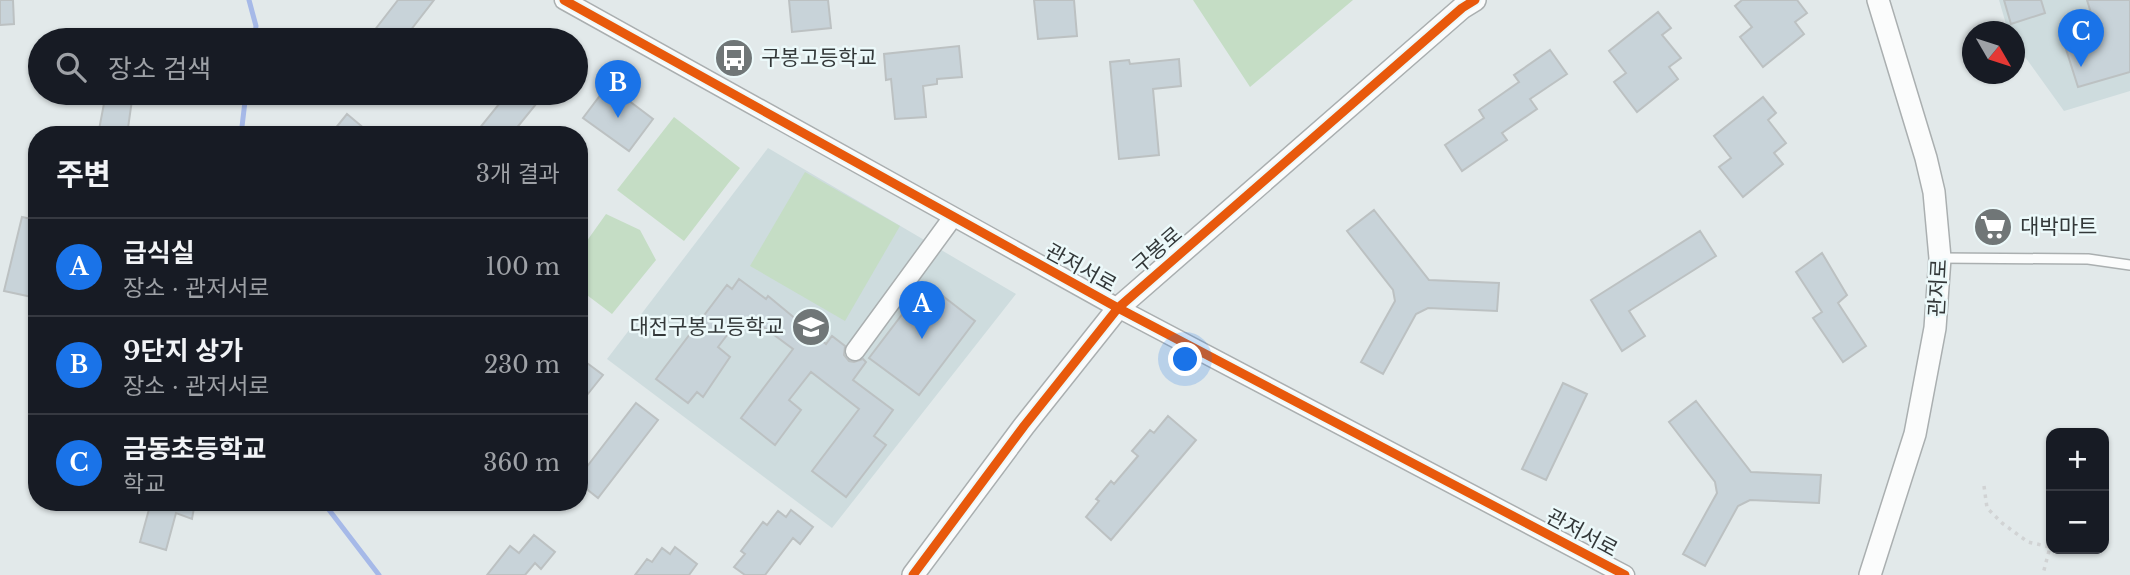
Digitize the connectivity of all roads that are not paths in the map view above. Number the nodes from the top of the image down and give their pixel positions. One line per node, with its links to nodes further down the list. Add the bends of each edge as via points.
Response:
1 (564, 0): 4 (street, 관저서로)
2 (1475, 0): 7 (street, 구봉로)
3 (1878, 0): 5 (street, 관저로, via 1926,158)
4 (953, 217): 7 (street, 관저서로); 8 (street)
5 (1940, 258): 6 (lane, via 2074,259); 11 (street, 관저로, via 1935,328 1915,434)
6 (2130, 265)
7 (1118, 308): 9 (street, 구봉로); 10 (street, 관저서로)
8 (855, 351)
9 (913, 575)
10 (1625, 575)
11 (1870, 575)

